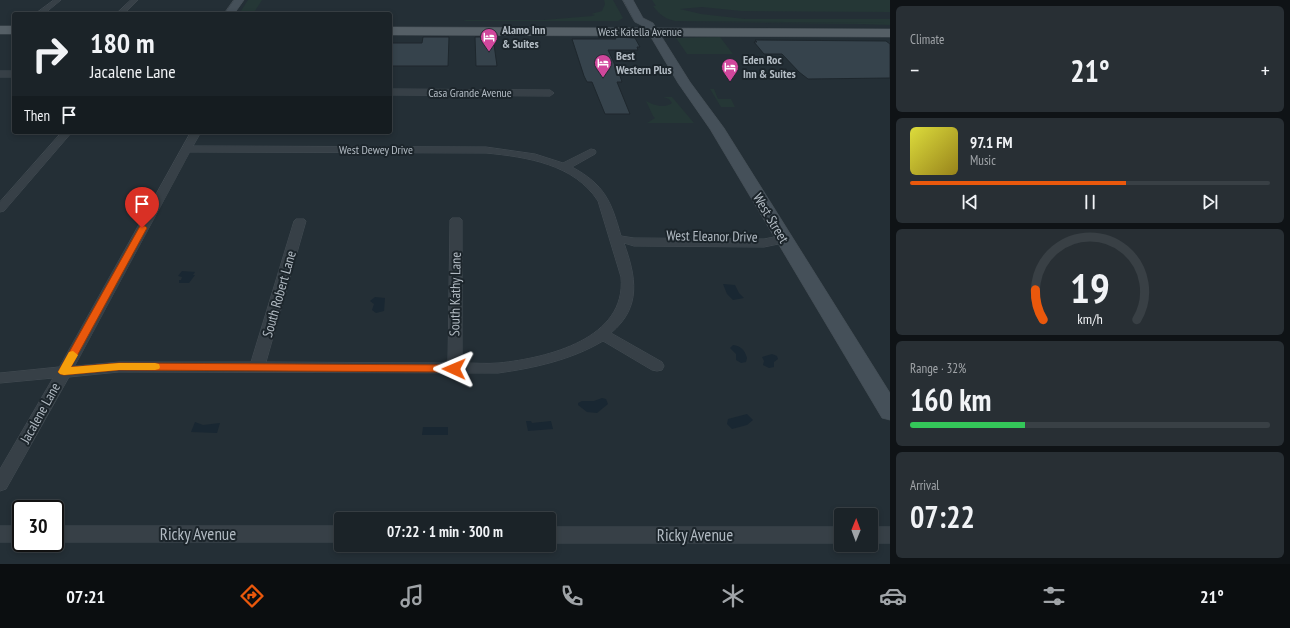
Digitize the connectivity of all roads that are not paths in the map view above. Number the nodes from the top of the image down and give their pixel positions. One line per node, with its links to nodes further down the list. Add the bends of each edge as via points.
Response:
1 (58, 0): 6 (street)
2 (135, 0): 7 (street)
3 (228, 0): 8 (main road)
4 (239, 0): 9 (main road)
5 (628, 0): 12 (main road, West Street, via 639,20)
6 (42, 12)
7 (122, 12)
8 (220, 12)
9 (230, 12)
10 (0, 24): 11 (main road)
11 (12, 24)
12 (651, 24): 13 (main road, West Katella Avenue); 14 (main road, West Katella Avenue); 17 (main road, West Katella Avenue); 18 (main road, West Katella Avenue); 33 (main road, West Street, via 684,83 717,128)
13 (392, 25)
14 (890, 27)
15 (0, 30): 16 (main road)
16 (12, 30)
17 (392, 31)
18 (890, 33)
19 (0, 74): 20 (street)
20 (12, 74): 21 (street)
21 (0, 82)
22 (392, 92): 23 (street, Casa Grande Avenue)
23 (550, 93)
24 (65, 134): 29 (street)
25 (195, 134): 26 (street, Jacalene Lane)
26 (186, 149): 28 (street, West Dewey Drive, via 486,150 526,156); 38 (street, Jacalene Lane)
27 (592, 152): 28 (street)
28 (564, 167): 32 (street, West Dewey Drive, via 585,180 599,193)
29 (0, 210)
30 (300, 220): 36 (street, South Robert Lane)
31 (456, 220): 37 (street, South Kathy Lane)
32 (616, 238): 33 (street, West Eleanor Drive, via 634,242 718,243 764,243); 34 (street, West Dewey Drive, via 625,266 628,288 620,313)
33 (784, 239): 40 (main road, West Street)
34 (602, 334): 35 (street); 37 (street, West Dewey Drive, via 574,350 548,359 498,368)
35 (656, 366)
36 (258, 367): 37 (street, West Dewey Drive); 38 (street, West Dewey Drive, via 119,367)
37 (454, 369)
38 (64, 372): 39 (street, West Dewey Drive); 41 (street, Jacalene Lane)
39 (0, 378)
40 (890, 412)
41 (0, 484)
42 (0, 534): 43 (street)
43 (12, 534)
44 (64, 534): 45 (street, Ricky Avenue)
45 (334, 534)
46 (556, 534): 47 (street, Ricky Avenue)
47 (834, 535)
48 (878, 535): 49 (street)
49 (890, 535)

